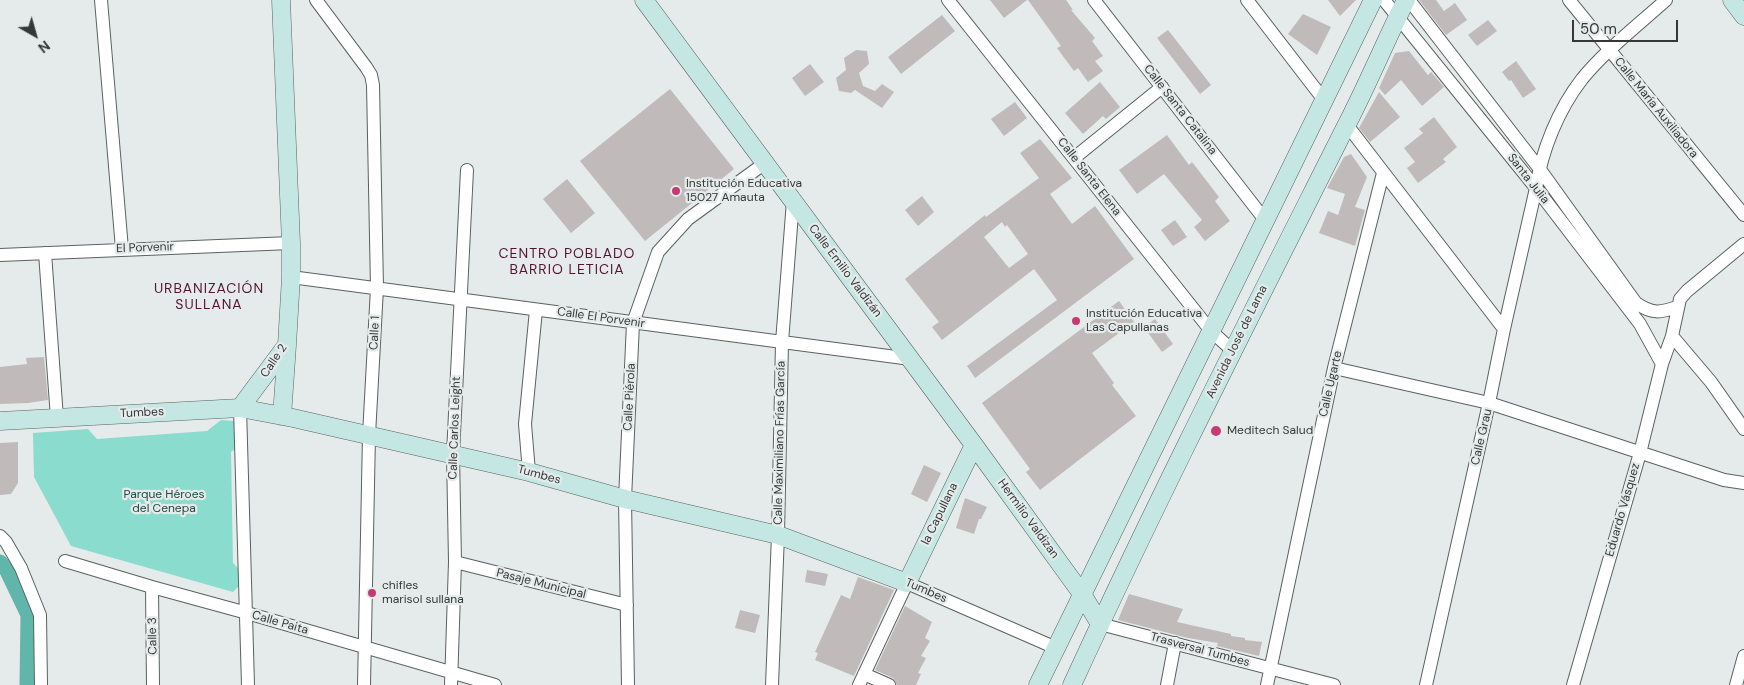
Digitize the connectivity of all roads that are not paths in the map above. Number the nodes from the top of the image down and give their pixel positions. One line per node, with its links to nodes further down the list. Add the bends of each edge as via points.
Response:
1 (101, 0): 31 (street)
2 (281, 0): 29 (street, Calle 2)
3 (316, 0): 35 (street, Calle 1, via 371,75)
4 (644, 0): 21 (street, Calle Emilio Valdizán)
5 (948, 0): 20 (street, Calle Santa Elena)
6 (1094, 0): 17 (street, Calle Santa Catalina)
7 (1248, 0): 18 (street)
8 (1372, 0): 18 (street)
9 (1384, 0): 15 (street, Santa Julia)
10 (1408, 0): 15 (street, Avenida José de Lama); 22 (street, Santa Julia)
11 (1569, 0): 16 (street, Calle María Auxiliadora)
12 (1666, 0): 16 (street, Calle Grau)
13 (1732, 0): 14 (street)
14 (1744, 16)
15 (1398, 17): 19 (street, Avenida José de Lama); 25 (street, Santa Julia)
16 (1609, 51): 22 (street, Calle Grau, via 1582,80 1566,104 1554,126); 27 (street, Calle María Auxiliadora)
17 (1162, 87): 20 (street); 28 (street, Calle Santa Catalina)
18 (1324, 100): 28 (street)
19 (1347, 125): 24 (street); 45 (street, Avenida José de Lama)
20 (1074, 158): 41 (street, Calle Santa Elena)
21 (765, 163): 26 (street, Calle Emilio Valdizán); 39 (street, Calle Piérola, via 688,219 658,252)
22 (1539, 168): 25 (street, Calle Grau); 37 (street, Santa Julia, via 1636,303 1646,310 1661,312)
23 (467, 170): 36 (street, Calle Carlos Leight)
24 (1383, 173): 40 (street); 48 (street, Calle Ugarte)
25 (1536, 188): 40 (street, Calle Grau); 47 (street, Santa Julia, via 1640,324)
26 (793, 201): 43 (street, Calle Maximiliano Frías García); 46 (street, Calle Emilio Valdizán)
27 (1744, 214)
28 (1266, 220): 41 (street)
29 (291, 243): 31 (street, El Porvenir); 34 (street, Calle 2)
30 (1744, 244): 37 (street, via 1687,290)
31 (122, 249): 32 (street, El Porvenir)
32 (46, 253): 33 (street, El Porvenir); 52 (street)
33 (0, 254)
34 (291, 277): 35 (street, Calle El Porvenir); 44 (street, Calle 2)
35 (377, 288): 36 (street, Calle El Porvenir); 55 (street, Calle 1)
36 (461, 300): 38 (street, Calle El Porvenir); 58 (street, Calle Carlos Leight)
37 (1678, 307): 42 (street, Eduardo Vásquez)
38 (536, 310): 39 (street, Calle El Porvenir); 59 (street, via 525,424)
39 (633, 322): 43 (street, Calle El Porvenir); 61 (street, Calle Piérola)
40 (1504, 329): 49 (street, Calle Grau)
41 (1211, 332): 45 (street, Calle Santa Elena); 68 (street)
42 (1672, 336): 47 (street, Eduardo Vásquez); 54 (street, via 1711,382)
43 (782, 342): 46 (street, Calle El Porvenir); 62 (street, Calle Maximiliano Frías García)
44 (287, 345): 50 (street, Calle 2); 51 (street)
45 (1232, 350): 71 (street, Avenida José de Lama)
46 (910, 359): 56 (street, Calle Emilio Valdizán)
47 (1662, 364): 57 (street, Eduardo Vásquez)
48 (1334, 368): 49 (street); 76 (street, Calle Ugarte)
49 (1490, 403): 57 (street); 92 (street, Calle Grau)
50 (240, 408): 51 (street, Tumbes); 52 (street, Tumbes); 70 (street)
51 (282, 416): 55 (street, Tumbes)
52 (57, 418): 53 (street, Tumbes)
53 (0, 421)
54 (1744, 429)
55 (369, 435): 58 (street, Tumbes); 73 (street, Calle 1)
56 (974, 445): 66 (street, la Capullana); 68 (street, Hermilio Valdizan)
57 (1640, 453): 60 (street, via 1724,480); 93 (street, Eduardo Vásquez)
58 (453, 454): 59 (street, Tumbes); 65 (street, Calle Carlos Leight)
59 (529, 472): 61 (street, Tumbes)
60 (1744, 483)
61 (625, 499): 62 (street, Tumbes); 69 (street, Calle Piérola)
62 (778, 535): 66 (street, Tumbes); 85 (street, Calle Maximiliano Frías García)
63 (0, 536): 79 (street, via 21,568 40,615)
64 (65, 561): 67 (street, Calle Paita)
65 (455, 562): 69 (street, Pasaje Municipal); 77 (street, Calle Carlos Leight)
66 (907, 583): 74 (street, Tumbes); 78 (street)
67 (152, 587): 70 (street, Calle Paita); 80 (street, Calle 3)
68 (1082, 594): 71 (street); 74 (street)
69 (627, 605): 84 (street, Calle Piérola)
70 (247, 613): 73 (street, Calle Paita); 81 (street)
71 (1100, 624): 72 (street, Trasversal Tumbes); 88 (street, Avenida José de Lama)
72 (1175, 643): 76 (street, Trasversal Tumbes); 89 (street)
73 (365, 648): 77 (street, Calle Paita); 82 (street, Calle 1)
74 (1056, 648): 87 (street)
75 (1744, 656): 94 (street)
76 (1270, 668): 90 (street, Calle Ugarte); 91 (street, Trasversal Tumbes)
77 (451, 679): 83 (street, Calle Paita)
78 (862, 679): 86 (street)
79 (41, 685)
80 (153, 685)
81 (248, 685)
82 (364, 685)
83 (495, 685)
84 (628, 685)
85 (772, 685)
86 (888, 685)
87 (1038, 685)
88 (1072, 685)
89 (1168, 685)
90 (1267, 685)
91 (1334, 685)
92 (1426, 685)
93 (1573, 685)
94 (1736, 685)

